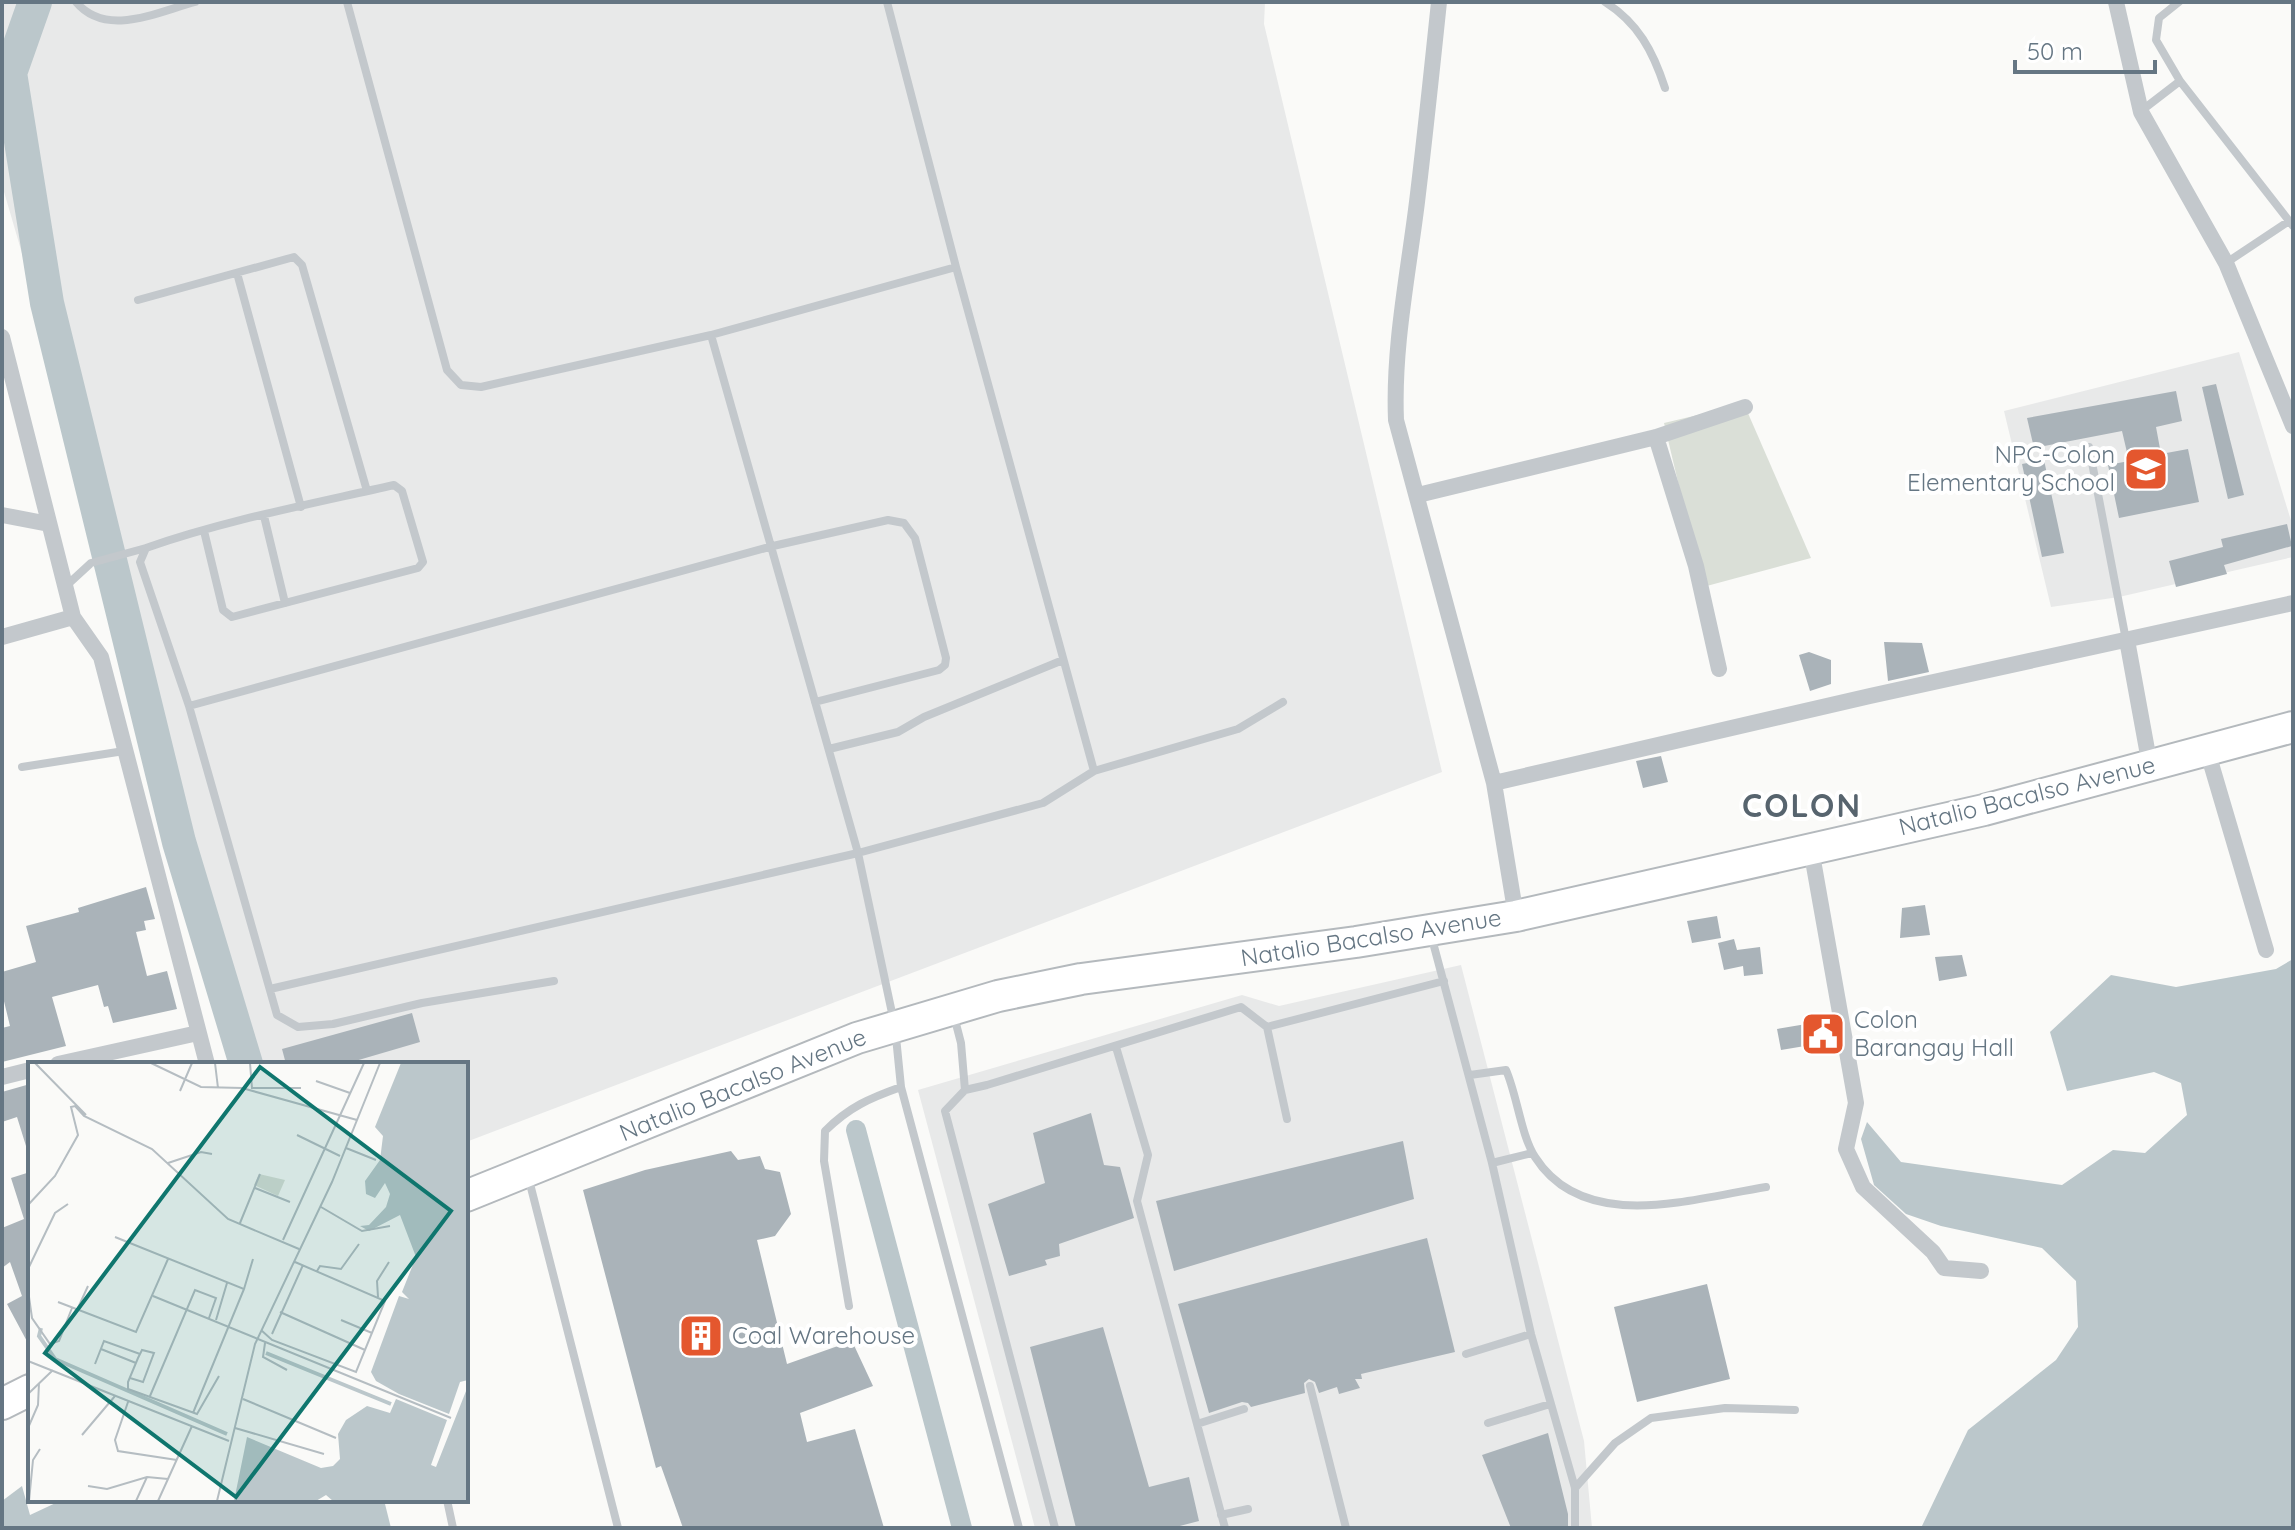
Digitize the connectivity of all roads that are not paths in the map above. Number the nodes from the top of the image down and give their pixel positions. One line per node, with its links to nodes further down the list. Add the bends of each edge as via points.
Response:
1 (76, 2): 2 (lane, via 85,13 119,23)
2 (195, 2)
3 (347, 2): 17 (lane, via 447,370 461,385 481,387)
4 (887, 2): 14 (lane)
5 (1439, 2): 24 (street, via 1395,389 1396,420)
6 (1605, 2): 10 (lane, via 1633,22 1655,57)
7 (2116, 2): 11 (street)
8 (2179, 2): 9 (lane, via 2159,18 2156,40)
9 (2180, 81): 11 (lane); 12 (lane)
10 (1665, 88)
11 (2141, 112): 13 (street)
12 (2291, 224): 13 (lane)
13 (2226, 263): 20 (street)
14 (956, 267): 17 (lane); 38 (lane)
15 (237, 273): 16 (lane); 23 (lane, via 294,257 302,265); 25 (lane)
16 (138, 300)
17 (711, 335): 30 (lane)
18 (2, 337): 28 (street)
19 (1745, 407): 21 (street)
20 (2293, 426)
21 (1656, 437): 24 (street); 39 (street, via 1696,566)
22 (2089, 447): 37 (lane)
23 (367, 491): 25 (lane); 33 (lane, via 394,485 402,491 423,562 418,568)
24 (1418, 495): 50 (street)
25 (301, 507): 27 (lane)
26 (2, 515): 28 (street)
27 (264, 516): 29 (lane); 33 (lane)
28 (49, 524): 32 (street)
29 (204, 531): 31 (lane); 33 (lane, via 223,610 232,617)
30 (773, 546): 40 (lane); 40 (lane, via 888,520 904,523 915,538 945,665); 42 (lane)
31 (146, 548): 32 (lane, via 91,563); 42 (lane, via 140,562)
32 (65, 586): 35 (street)
33 (285, 603)
34 (2293, 603): 37 (street)
35 (73, 617): 36 (street); 46 (street, via 101,657)
36 (2, 637)
37 (2127, 640): 47 (street); 50 (street)
38 (1063, 660): 44 (lane, via 898,732); 49 (lane)
39 (1719, 669)
40 (815, 702): 44 (lane)
41 (1283, 702): 49 (lane, via 1238,729)
42 (189, 706): 58 (lane)
43 (2293, 727): 45 (highway, Natalio Bacalso Avenue)
44 (829, 749): 52 (lane)
45 (2207, 750): 47 (highway, Natalio Bacalso Avenue); 55 (street)
46 (124, 751): 48 (lane); 62 (street)
47 (2150, 766): 51 (highway, Natalio Bacalso Avenue)
48 (22, 767)
49 (1094, 771): 52 (lane, via 1043,803)
50 (1494, 783): 53 (street)
51 (1811, 849): 53 (highway, Natalio Bacalso Avenue); 77 (street, via 1856,1103 1846,1149 1863,1187 1944,1268)
52 (858, 853): 58 (lane); 60 (lane)
53 (1516, 916): 54 (highway, Natalio Bacalso Avenue)
54 (1430, 930): 57 (lane); 59 (highway, Natalio Bacalso Avenue, via 1081,979)
55 (2266, 950)
56 (554, 981): 58 (lane, via 298,1027 277,1015)
57 (1444, 981): 61 (lane); 67 (lane)
58 (270, 989)
59 (953, 1010): 60 (highway, Natalio Bacalso Avenue); 70 (lane)
60 (895, 1027): 69 (lane); 74 (highway, Natalio Bacalso Avenue)
61 (1267, 1027): 63 (lane, via 1241,1007); 71 (lane)
62 (198, 1033): 64 (street); 65 (street)
63 (1116, 1047): 70 (lane); 88 (lane, via 1148,1155 1137,1201)
64 (67, 1062)
65 (206, 1062)
66 (28, 1070): 68 (street)
67 (1470, 1075): 72 (lane, via 1506,1070); 73 (lane)
68 (2, 1077)
69 (901, 1087): 78 (lane, via 844,1112 825,1131 824,1161); 95 (lane)
70 (965, 1090): 96 (lane, via 945,1111)
71 (1287, 1119)
72 (1532, 1153): 73 (lane); 75 (lane, via 1550,1178 1572,1193 1607,1205 1659,1204)
73 (1492, 1163): 79 (lane)
74 (527, 1171): 76 (highway, Natalio Bacalso Avenue); 94 (lane)
75 (1766, 1187)
76 (468, 1195)
77 (1981, 1271)
78 (849, 1306)
79 (1531, 1334): 80 (lane); 84 (lane)
80 (1466, 1354)
81 (1310, 1386): 98 (lane)
82 (28, 1391): 83 (highway)
83 (2, 1404)
84 (1550, 1404): 87 (lane); 89 (lane)
85 (1244, 1409): 88 (lane)
86 (1795, 1410): 89 (lane, via 1725,1408 1651,1418 1615,1443)
87 (1488, 1423)
88 (1197, 1424): 92 (lane)
89 (1575, 1488): 99 (lane)
90 (447, 1502): 93 (lane)
91 (1248, 1509): 92 (lane)
92 (1221, 1515): 97 (lane)
93 (453, 1528)
94 (618, 1528)
95 (1019, 1528)
96 (1055, 1528)
97 (1225, 1528)
98 (1346, 1528)
99 (1575, 1528)

